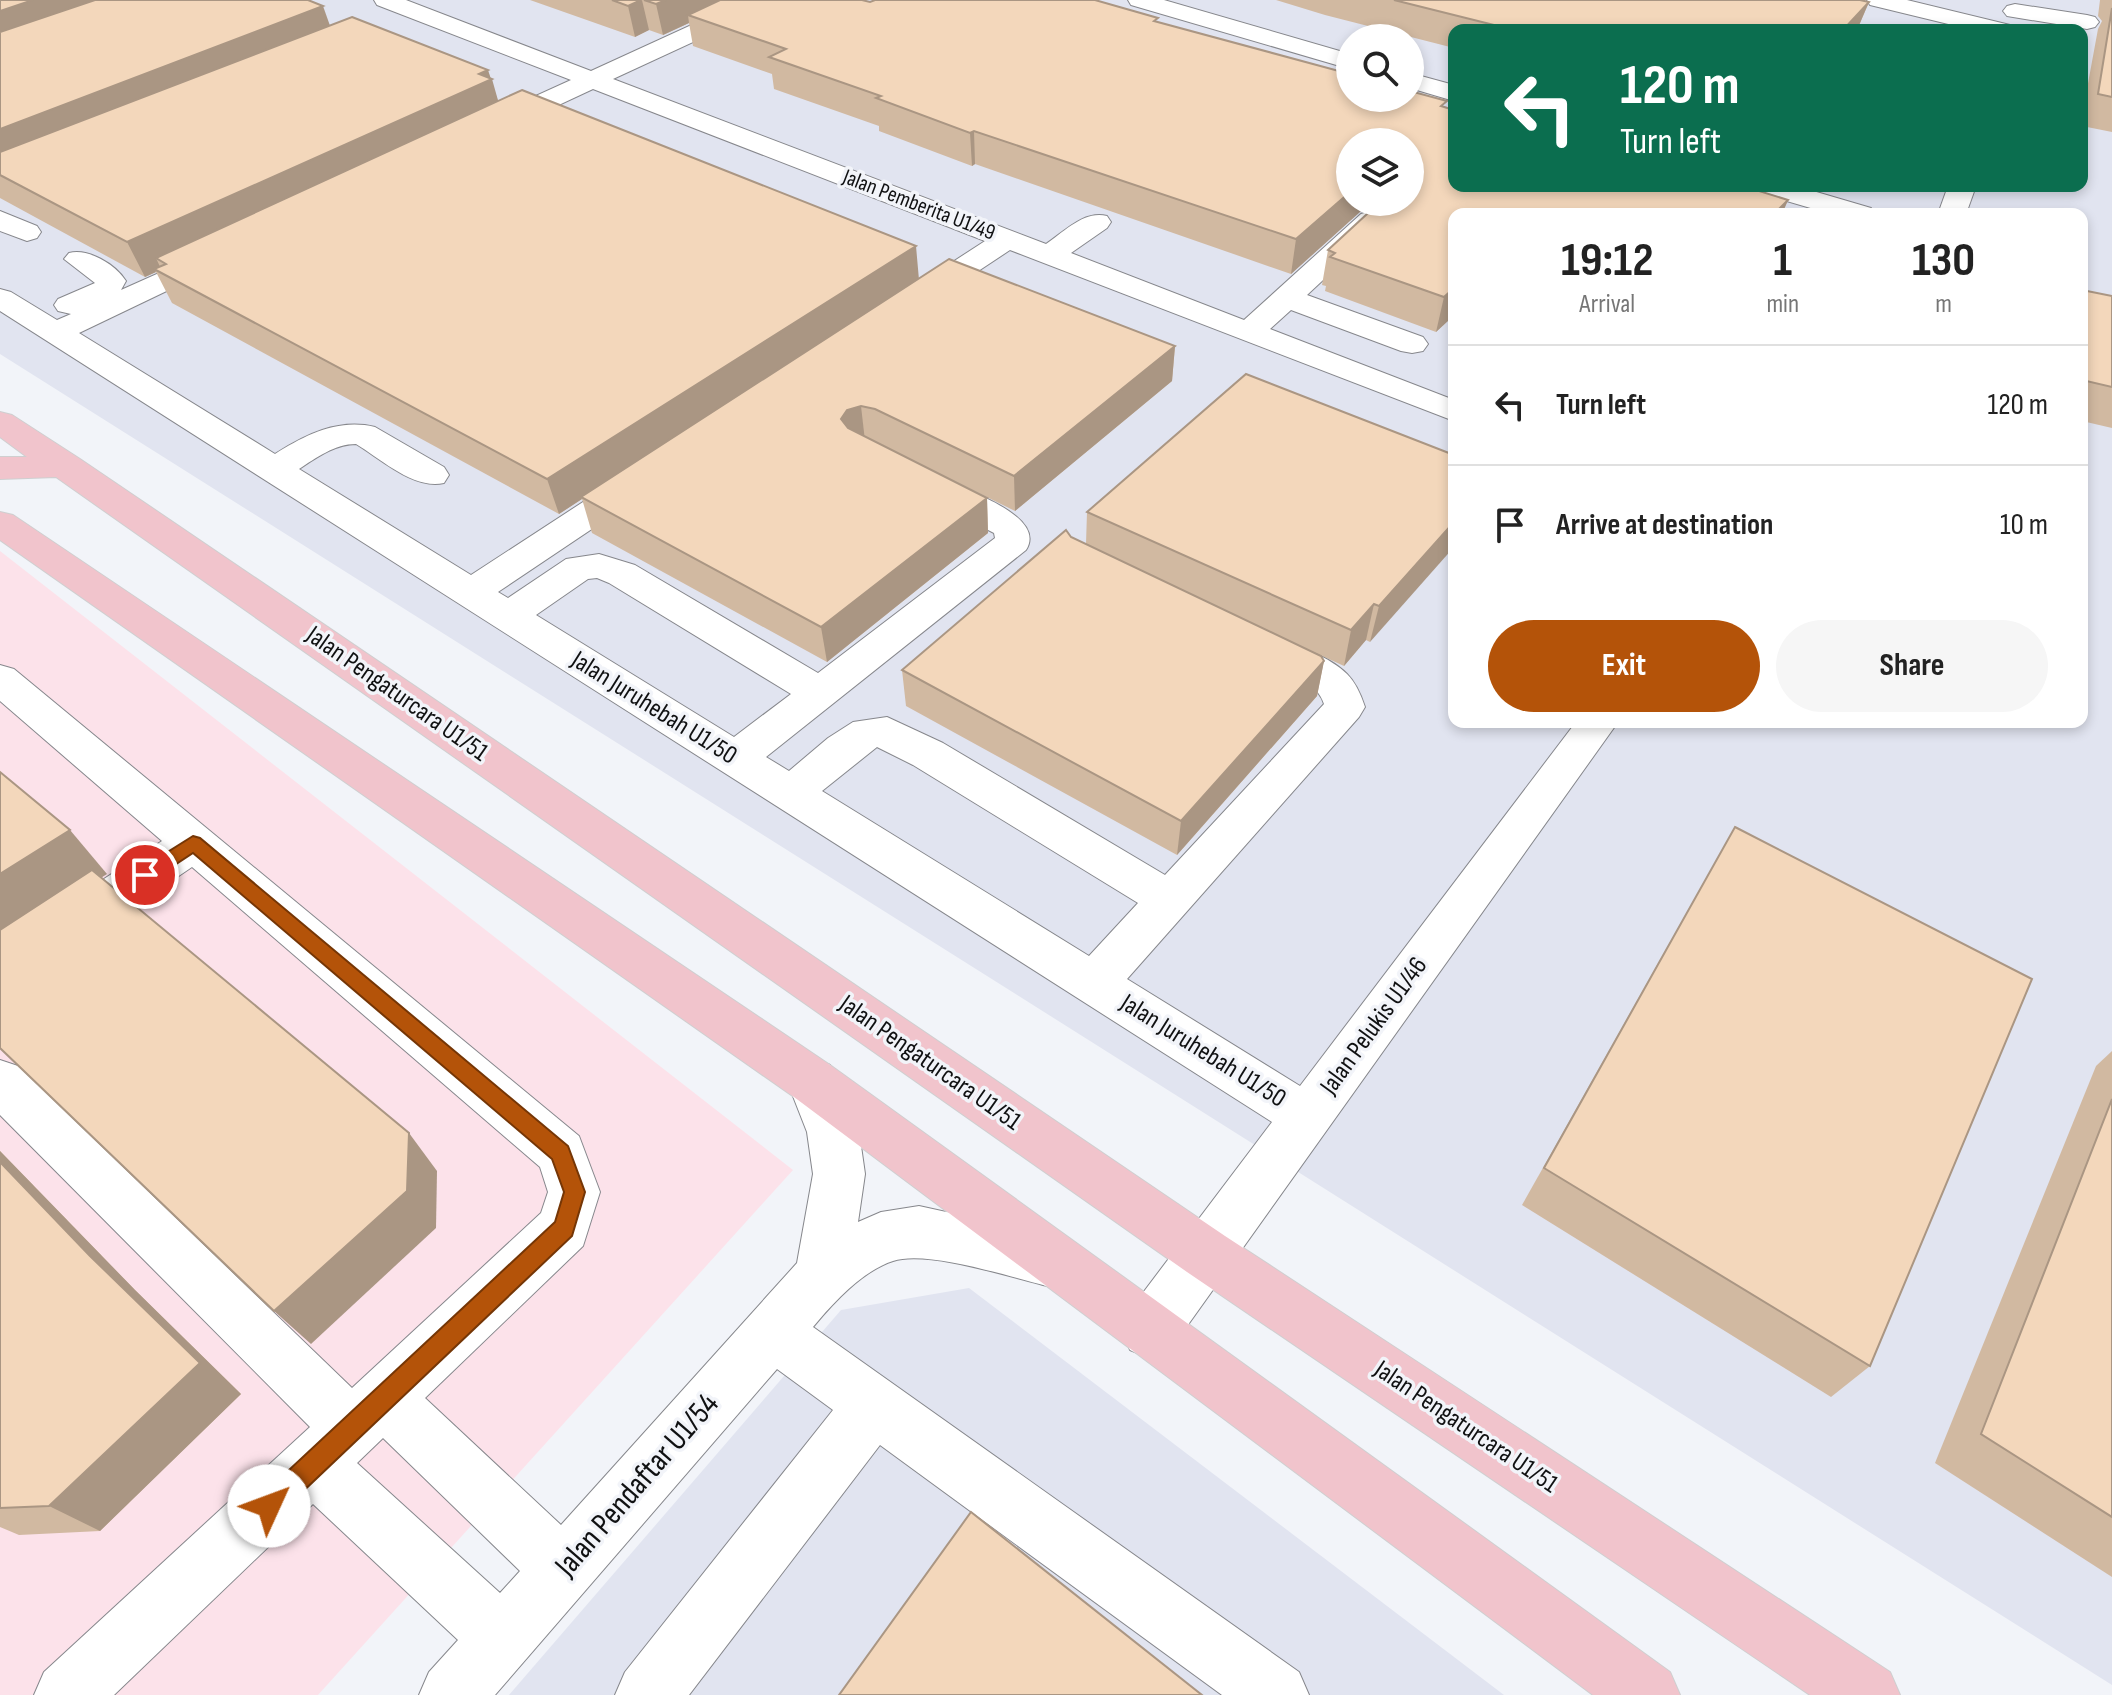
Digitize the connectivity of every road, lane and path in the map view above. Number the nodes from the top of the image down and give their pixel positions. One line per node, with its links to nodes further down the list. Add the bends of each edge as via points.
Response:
1 (765, 0): 8 (street)
2 (1139, 0): 7 (street)
3 (1878, 0): 5 (street)
4 (389, 13): 8 (street, Jalan Pemberita U1/49, via 421,14)
5 (2011, 18): 6 (street)
6 (2087, 22)
7 (1336, 58)
8 (591, 79): 11 (street); 12 (street, Jalan Pemberita U1/49)
9 (1424, 84): 10 (street)
10 (1448, 91)
11 (464, 139)
12 (783, 153): 13 (street); 20 (street, Jalan Pemberita U1/49)
13 (750, 171)
14 (1786, 192): 15 (street)
15 (1841, 208)
16 (1376, 216): 24 (street)
17 (0, 220): 19 (street)
18 (1097, 222): 22 (street)
19 (27, 232)
20 (1007, 239): 22 (street, Jalan Pemberita U1/49); 25 (street, via 933,272)
21 (238, 246): 26 (street)
22 (1049, 255): 27 (street, Jalan Pemberita U1/49)
23 (79, 259): 26 (street, via 111,281 107,289)
24 (1285, 297): 27 (street); 28 (street)
25 (895, 313)
26 (29, 317): 34 (street, Jalan Juruhebah U1/50)
27 (1249, 332): 29 (street, Jalan Pemberita U1/49)
28 (1412, 344)
29 (1448, 409)
30 (0, 422): 32 (main road, Jalan Pengaturcara U1/51)
31 (669, 462): 38 (street)
32 (68, 466): 33 (main road); 53 (main road, Jalan Pengaturcara U1/51)
33 (0, 468)
34 (274, 470): 35 (street, via 325,440 350,433 363,434); 38 (street, Jalan Juruhebah U1/50)
35 (432, 475)
36 (908, 475): 42 (street, via 1007,525 1013,542)
37 (0, 523): 50 (main road)
38 (470, 593): 39 (street, Jalan Juruhebah U1/50)
39 (508, 616): 42 (street, via 579,568 599,566 622,574); 44 (street, Jalan Juruhebah U1/50)
40 (1229, 631): 47 (street, via 1330,679 1343,694 1345,707)
41 (0, 679): 46 (street)
42 (821, 693): 44 (street)
43 (1594, 728): 52 (street, Jalan Pelukis U1/46)
44 (735, 759): 45 (street, Jalan Juruhebah U1/50)
45 (791, 793): 47 (street, via 855,741 868,733 887,732); 49 (street, Jalan Juruhebah U1/50)
46 (193, 843): 48 (street); 59 (street, via 561,1153 574,1192 564,1228)
47 (1168, 899): 49 (street)
48 (0, 972)
49 (1094, 983): 52 (street, Jalan Juruhebah U1/50)
50 (812, 1081): 54 (main road); 55 (street, via 833,1132 839,1174)
51 (0, 1082): 59 (street)
52 (1307, 1117): 53 (street, Jalan Pelukis U1/46)
53 (1206, 1254): 56 (street, Jalan Pelukis U1/46); 67 (main road, Jalan Pengaturcara U1/51)
54 (1058, 1263): 55 (street, Jalan Pendaftar U1/54, via 919,1231 881,1237); 56 (main road)
55 (822, 1275): 57 (street, Jalan Pendaftar U1/54)
56 (1150, 1330): 66 (main road)
57 (773, 1332): 58 (street); 60 (street, Jalan Pendaftar U1/54)
58 (874, 1405): 64 (street); 65 (street)
59 (350, 1430): 60 (street); 61 (street); 62 (street)
60 (563, 1570): 61 (street, Jalan Pendaftar U1/54)
61 (502, 1638): 63 (street, Jalan Pendaftar U1/54)
62 (67, 1695)
63 (452, 1695)
64 (648, 1695)
65 (1276, 1695)
66 (1647, 1695)
67 (1867, 1695)

